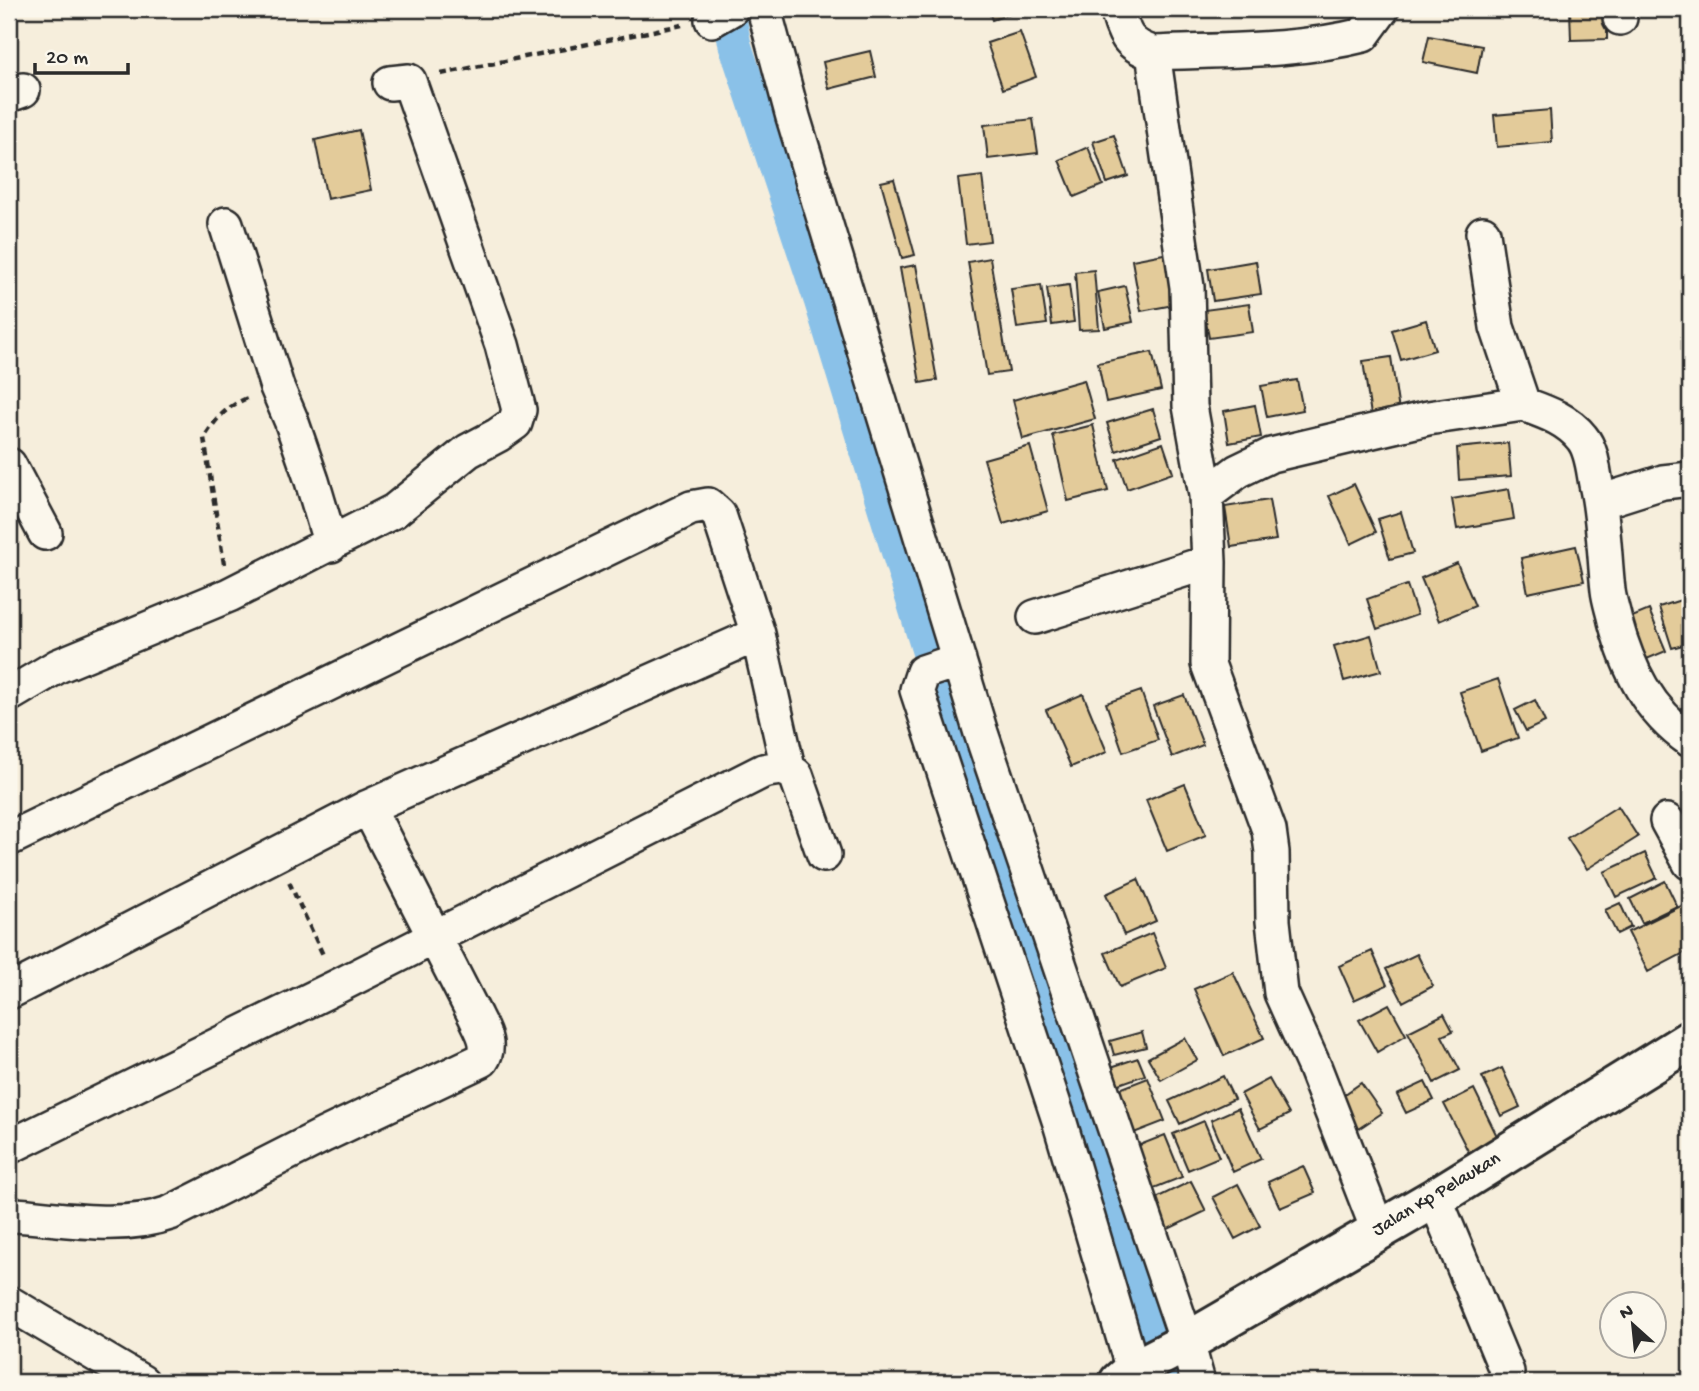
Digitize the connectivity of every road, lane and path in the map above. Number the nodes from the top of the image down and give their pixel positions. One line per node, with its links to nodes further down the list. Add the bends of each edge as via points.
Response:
1 (764, 9): 21 (street)
2 (1117, 9): 5 (street, via 1124,33 1137,48)
3 (1382, 9): 5 (street, via 1363,35 1347,39)
4 (722, 14): 6 (path)
5 (1153, 53): 13 (street, via 1187,287 1190,406)
6 (399, 82): 16 (street, via 502,345 519,410 515,423 468,451 394,511)
7 (226, 224): 9 (street)
8 (1483, 233): 10 (street, via 1497,327)
9 (277, 387): 16 (street); 18 (path, via 233,403 204,438)
10 (1523, 404): 13 (street, via 1428,418 1270,455); 14 (street, via 1559,417 1583,439)
11 (9, 465): 15 (street)
12 (1690, 479): 14 (street, via 1664,482)
13 (1206, 495): 17 (street)
14 (1600, 502): 23 (street, via 1608,593 1631,672 1646,697)
15 (45, 533)
16 (331, 545): 18 (street)
17 (1209, 562): 19 (street); 39 (street, via 1208,664 1269,830 1281,993)
18 (229, 595): 22 (street, via 58,666)
19 (1035, 617)
20 (758, 634): 24 (street); 25 (street); 27 (street, via 719,515 708,505 691,508)
21 (944, 665): 38 (street, via 981,733); 40 (street, via 917,690)
22 (9, 695)
23 (1690, 740)
24 (788, 768): 29 (street, via 796,775); 31 (street, via 763,771)
25 (368, 807): 28 (street); 31 (street)
26 (1667, 821): 30 (street)
27 (9, 839)
28 (276, 853): 32 (path); 33 (street)
29 (824, 855)
30 (1690, 863)
31 (433, 937): 32 (street); 37 (street, via 487,1044 482,1060 150,1220 113,1222)
32 (338, 986): 35 (street)
33 (9, 992)
34 (1690, 1040): 36 (street, Jalan Kp Pelaukan)
35 (9, 1147)
36 (1435, 1198): 39 (street, Jalan Kp Pelaukan); 43 (street)
37 (11, 1214)
38 (1145, 1220): 40 (street); 42 (street)
39 (1378, 1230): 42 (street, Jalan Kp Pelaukan)
40 (1095, 1239): 44 (street)
41 (9, 1303): 45 (street)
42 (1184, 1344): 44 (street, Jalan Kp Pelaukan); 46 (street)
43 (1507, 1372)
44 (1125, 1378)
45 (142, 1382)
46 (1198, 1382)

